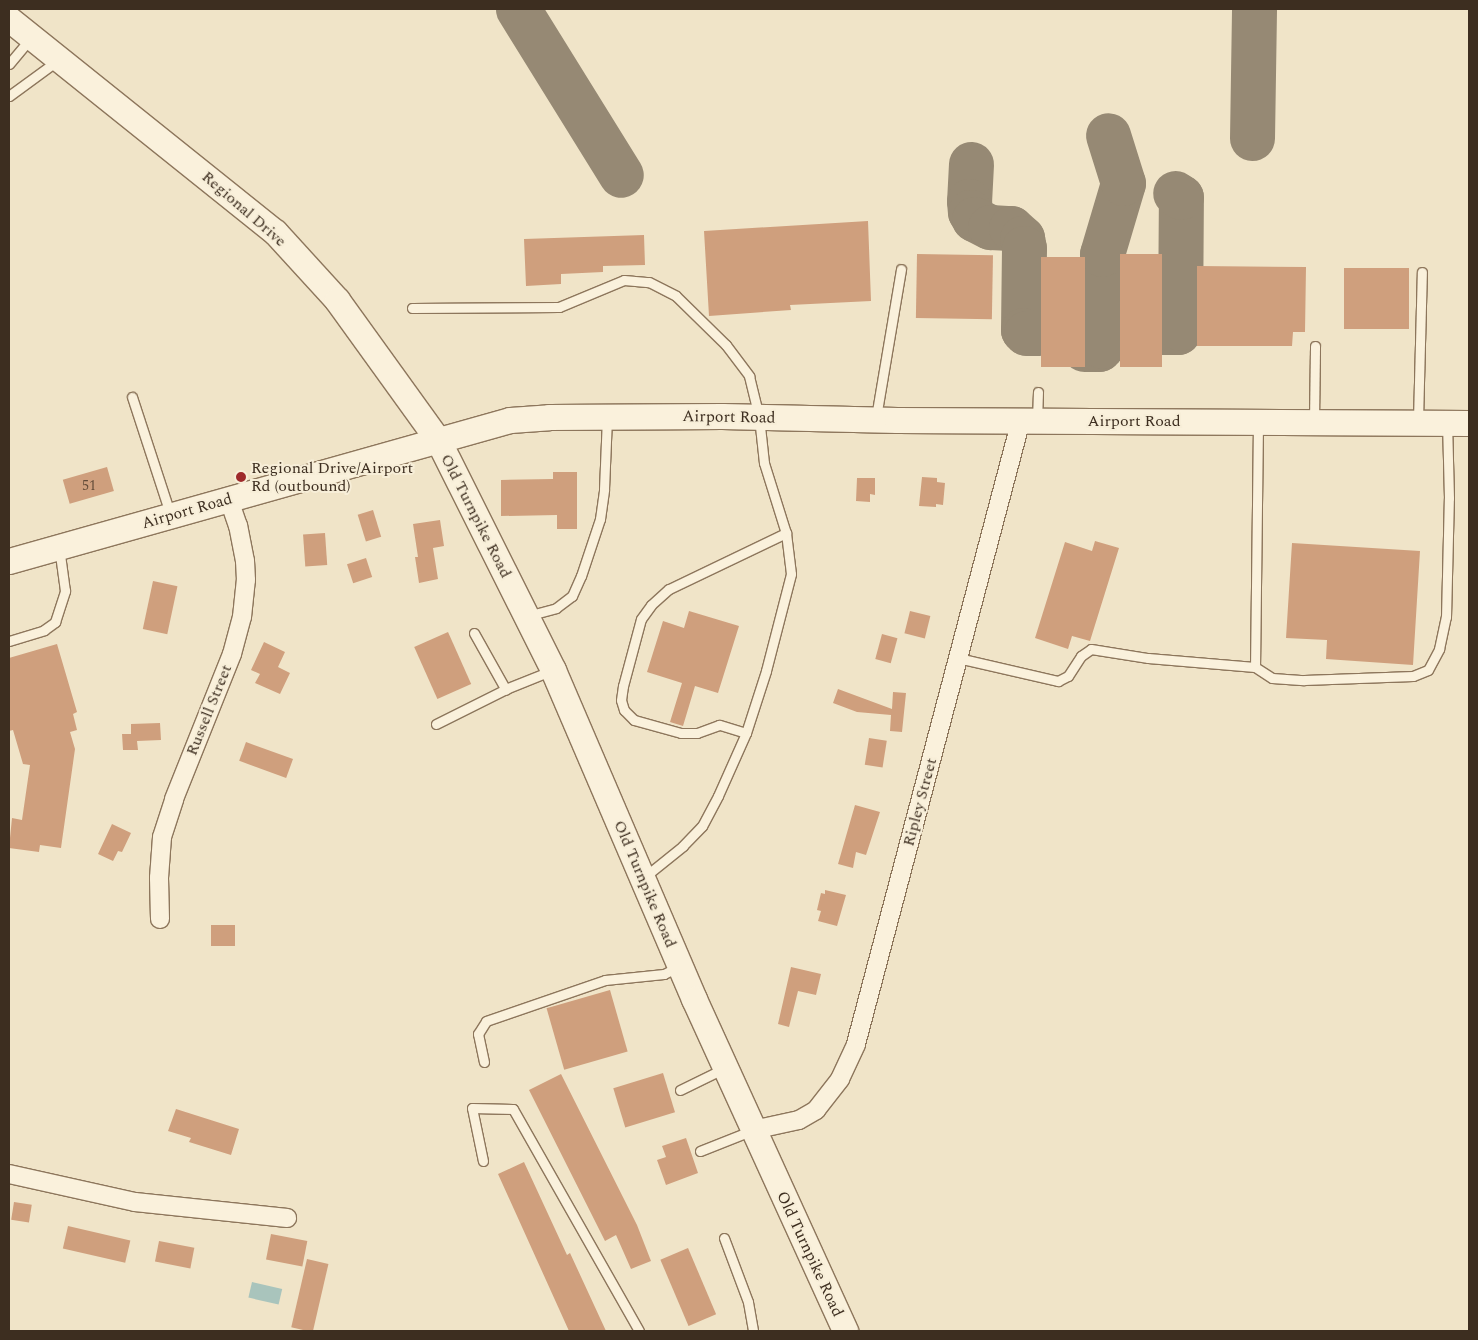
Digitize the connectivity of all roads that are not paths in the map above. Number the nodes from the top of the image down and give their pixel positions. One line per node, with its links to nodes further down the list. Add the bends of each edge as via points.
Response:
1 (9, 18): 2 (street, Regional Drive)
2 (31, 36): 3 (street, Regional Drive); 4 (lane)
3 (60, 59): 5 (lane); 20 (street, Regional Drive, via 275,232 337,300)
4 (9, 64)
5 (9, 96)
6 (901, 269): 14 (lane)
7 (1422, 272): 18 (lane)
8 (412, 308): 13 (lane, via 559,307 624,280 649,282 676,296 726,345 749,376)
9 (1315, 346): 17 (lane)
10 (1038, 392): 15 (lane)
11 (132, 397): 22 (lane)
12 (607, 417): 13 (street, Airport Road); 20 (street, Airport Road, via 510,420); 26 (lane, via 600,519 581,576 572,596 556,608)
13 (759, 417): 14 (street, Airport Road); 23 (lane, via 764,463)
14 (875, 420): 15 (street, Airport Road)
15 (1029, 420): 16 (street, Airport Road); 29 (street, Ripley Street)
16 (1258, 422): 17 (street, Airport Road); 30 (lane)
17 (1314, 422): 18 (street, Airport Road)
18 (1418, 423): 19 (street, Airport Road)
19 (1458, 423): 30 (lane, via 1449,498 1446,617 1439,649 1428,670 1413,676 1304,680 1272,678)
20 (438, 440): 21 (street, Airport Road); 26 (street, Old Turnpike Road)
21 (229, 500): 22 (street, Airport Road); 36 (street, Russell Street, via 245,561 242,617 232,654 162,837)
22 (171, 516): 24 (street, Airport Road)
23 (786, 533): 34 (lane, via 791,574); 34 (lane, via 669,589 651,605 641,619 623,686 621,700 624,710 634,720 681,733 697,733 719,725)
24 (59, 547): 25 (street, Airport Road); 28 (lane, via 65,591 55,622 44,630)
25 (9, 561)
26 (526, 616): 31 (street, Old Turnpike Road)
27 (474, 633): 32 (lane)
28 (9, 641)
29 (958, 658): 30 (lane, via 1058,681 1068,676 1081,656 1091,649 1148,658); 41 (street, Ripley Street, via 856,1044 840,1079 816,1110 799,1120)
30 (1255, 667)
31 (553, 670): 32 (lane); 35 (street, Old Turnpike Road)
32 (506, 690): 33 (lane)
33 (436, 724)
34 (746, 733): 35 (lane, via 702,826)
35 (643, 878): 37 (street, Old Turnpike Road)
36 (160, 919)
37 (680, 966): 38 (lane, via 664,974 605,980 486,1021 478,1034); 39 (street, Old Turnpike Road)
38 (484, 1062)
39 (725, 1068): 40 (lane); 41 (street, Old Turnpike Road)
40 (680, 1090)
41 (753, 1130): 42 (lane); 49 (street, Old Turnpike Road)
42 (700, 1150)
43 (483, 1161): 47 (lane, via 472,1108 514,1108)
44 (9, 1174): 45 (street, via 135,1202)
45 (287, 1218)
46 (724, 1238): 48 (lane, via 748,1302)
47 (639, 1331)
48 (753, 1331)
49 (845, 1331)

